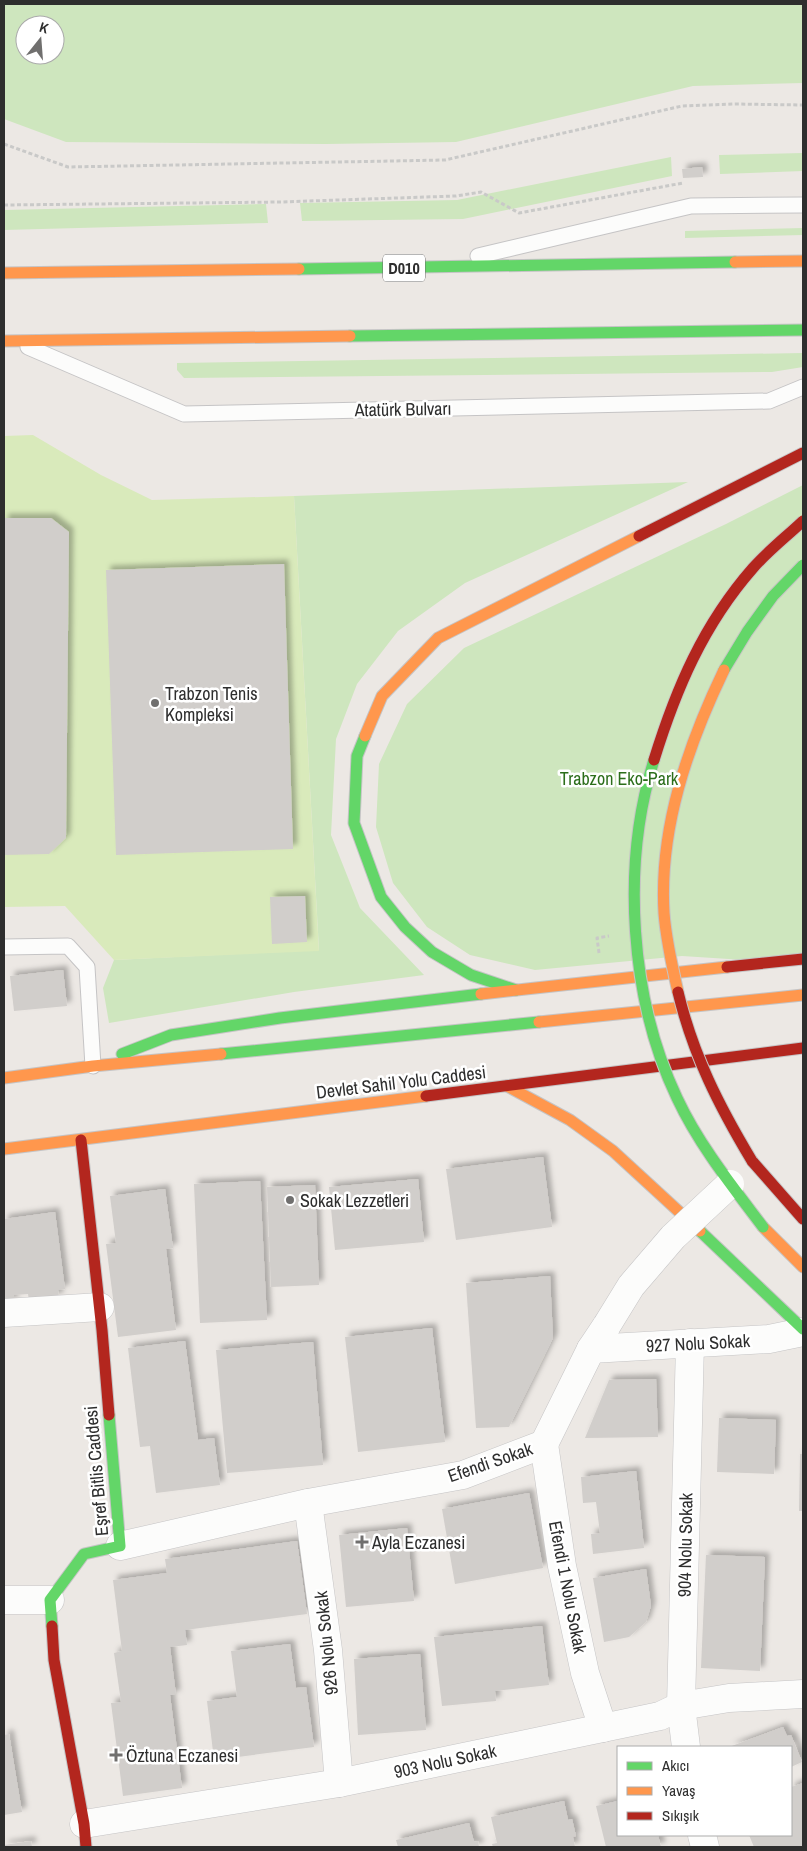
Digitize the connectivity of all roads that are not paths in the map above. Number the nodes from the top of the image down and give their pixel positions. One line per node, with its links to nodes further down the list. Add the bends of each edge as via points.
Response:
1 (803, 205): 3 (lane, via 691,206)
2 (803, 261): 3 (main road, D010)
3 (432, 267): 4 (main road, D010)
4 (4, 273)
5 (803, 330): 6 (main road, Atatürk Bulvarı)
6 (9, 341): 7 (lane, Atatürk Bulvarı, via 184,414 769,401)
7 (803, 387)
8 (803, 453): 13 (main road, via 438,638 382,696 357,756 354,823 381,897 405,927 432,952 472,975)
9 (803, 521): 21 (main road, bridge, via 756,566 715,619 684,672 644,800 637,848 634,886 636,932 646,1001 658,1052 694,1130)
10 (803, 565): 22 (main road, bridge, via 743,637 716,684 695,736 672,812 664,884 671,961 689,1035 706,1078 752,1161)
11 (4, 947): 16 (lane, via 68,946 87,967)
12 (803, 959): 13 (main road)
13 (516, 990): 16 (main road, via 280,1018 171,1035)
14 (803, 995): 16 (main road)
15 (803, 1048): 18 (main road, Devlet Sahil Yolu Caddesi)
16 (93, 1066): 17 (main road)
17 (4, 1078)
18 (507, 1086): 19 (main road, Devlet Sahil Yolu Caddesi); 26 (main road, via 570,1120 613,1151 734,1262)
19 (81, 1140): 20 (main road, Devlet Sahil Yolu Caddesi); 24 (main road, Eşref Bitlis Caddesi)
20 (4, 1149)
21 (730, 1184): 23 (main road, bridge); 28 (street, Efendi Sokak, bridge, via 673,1237 631,1286)
22 (803, 1219)
23 (803, 1267)
24 (100, 1307): 25 (street); 31 (main road, Eşref Bitlis Caddesi)
25 (4, 1313)
26 (803, 1331): 27 (street, 927 Nolu Sokak, via 769,1339)
27 (690, 1343): 28 (street, 927 Nolu Sokak); 35 (street, 904 Nolu Sokak)
28 (592, 1349): 29 (street, Efendi Sokak)
29 (544, 1444): 30 (street, Efendi Sokak, via 463,1475); 36 (street, Efendi 1 Nolu Sokak, via 562,1566 585,1673)
30 (308, 1503): 31 (street, Efendi Sokak); 38 (street, 926 Nolu Sokak, via 328,1650)
31 (120, 1546): 33 (main road, Eşref Bitlis Caddesi, via 84,1554)
32 (4, 1600): 33 (street)
33 (50, 1600): 39 (main road, via 54,1660)
34 (803, 1694): 35 (street, 903 Nolu Sokak, via 729,1698)
35 (681, 1706): 36 (street, 903 Nolu Sokak, via 660,1716); 37 (street, 904 Nolu Sokak)
36 (603, 1728): 38 (street, 903 Nolu Sokak)
37 (686, 1746)
38 (339, 1783): 39 (street, 903 Nolu Sokak)
39 (85, 1836)

